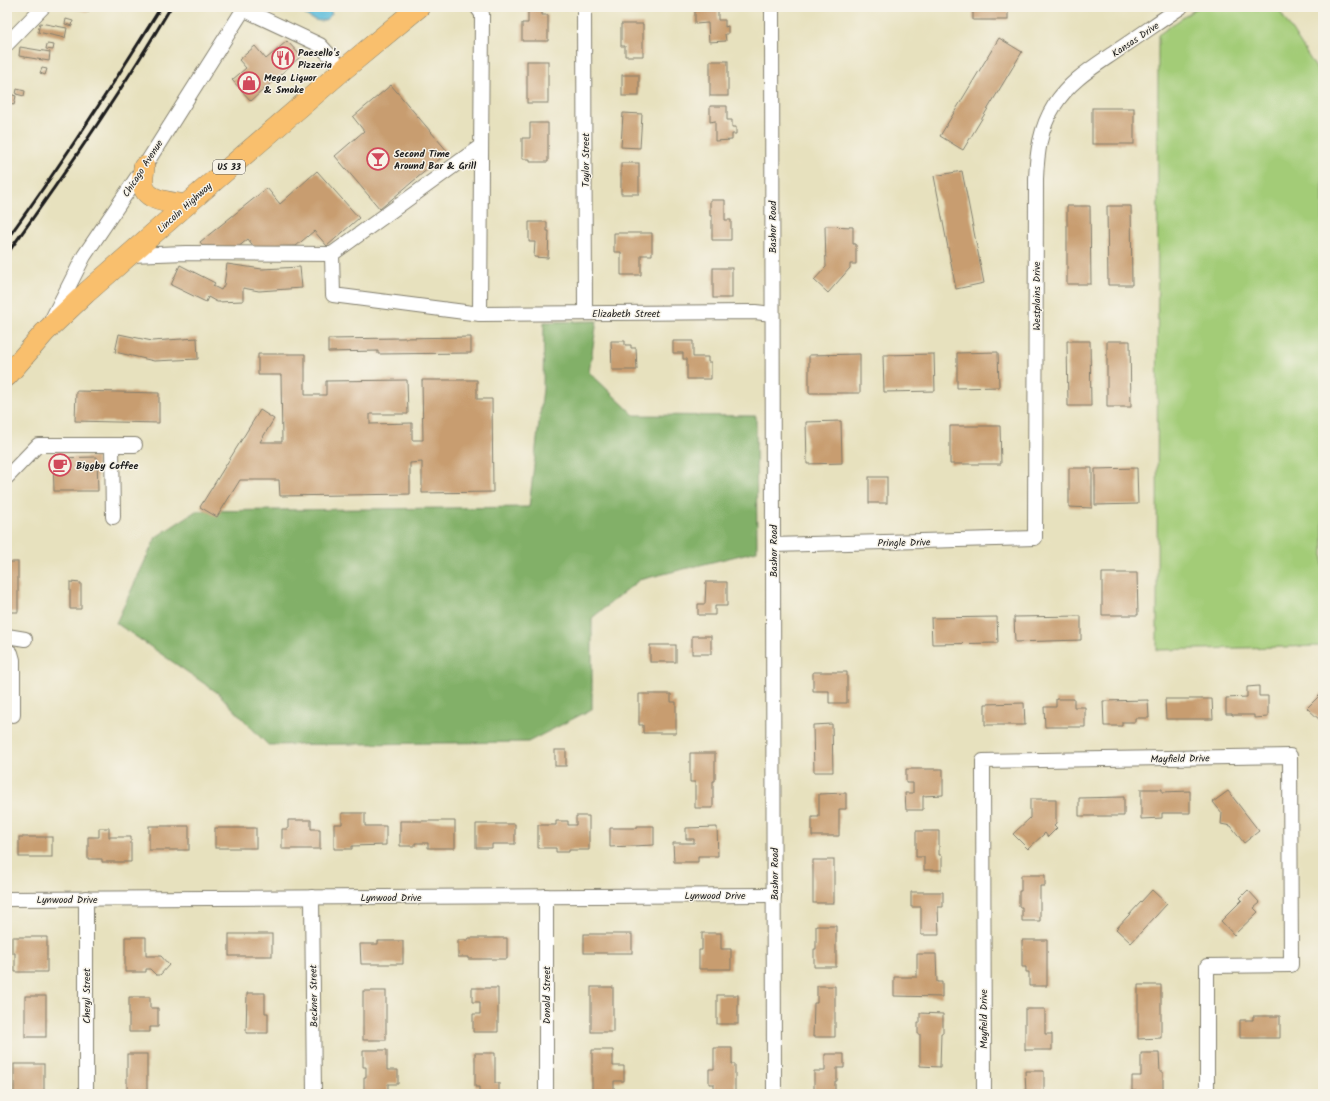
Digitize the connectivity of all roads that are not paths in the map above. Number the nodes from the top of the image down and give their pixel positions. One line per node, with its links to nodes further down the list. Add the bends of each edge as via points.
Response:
1 (43, 7): 8 (street)
2 (419, 7): 9 (highway, Lincoln Highway / US 33)
3 (477, 7): 11 (street, via 482,14)
4 (584, 7): 16 (street, Taylor Street)
5 (772, 7): 18 (street, Bashor Road)
6 (1181, 7): 10 (street, Kansas Drive)
7 (244, 8): 9 (street, via 320,45); 12 (street, Chicago Avenue)
8 (7, 44)
9 (343, 70): 13 (highway, Lincoln Highway / US 33)
10 (1088, 71): 25 (street, Westplains Drive, via 1067,89 1054,106 1042,130 1037,154)
11 (481, 146): 14 (street); 17 (street)
12 (144, 166): 13 (highway, via 142,184 149,196); 19 (street, Chicago Avenue, via 84,256)
13 (186, 205): 15 (highway, Lincoln Highway / US 33)
14 (332, 254): 15 (street); 17 (street, Elizabeth Street, via 333,295)
15 (130, 255): 19 (highway, Lincoln Highway / US 33)
16 (586, 313): 17 (street, Elizabeth Street); 18 (street, Elizabeth Street)
17 (480, 314)
18 (772, 314): 26 (street, Bashor Road)
19 (45, 332): 20 (highway, US 33)
20 (7, 376)
21 (112, 445): 22 (street); 23 (street, via 38,445); 24 (street)
22 (135, 445)
23 (7, 476)
24 (113, 517)
25 (1035, 538): 26 (street, Pringle Drive)
26 (773, 545): 31 (street, Bashor Road)
27 (7, 636): 28 (street)
28 (25, 639)
29 (7, 650): 30 (street, via 13,660)
30 (13, 715)
31 (774, 895): 32 (street, Lynwood Drive); 39 (street, Bashor Road)
32 (546, 896): 34 (street, Lynwood Drive); 38 (street, Donald Street)
33 (86, 898): 34 (street, Lynwood Drive); 35 (street, Lynwood Drive); 36 (street, Cheryl Street)
34 (312, 898): 37 (street, Beckner Street)
35 (7, 899)
36 (86, 1094)
37 (314, 1094)
38 (546, 1094)
39 (774, 1094)
40 (984, 1094): 41 (street, Mayfield Drive, via 983,761 1290,756 1291,965 1207,966)
41 (1207, 1094)

